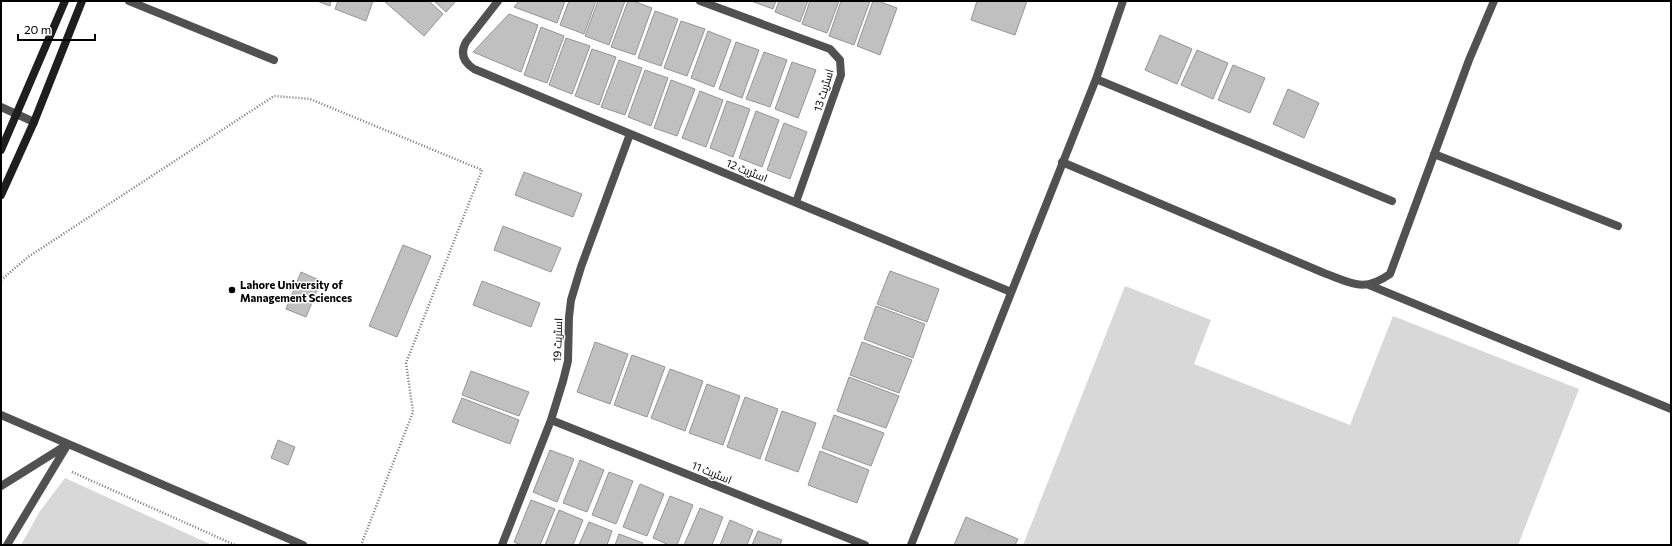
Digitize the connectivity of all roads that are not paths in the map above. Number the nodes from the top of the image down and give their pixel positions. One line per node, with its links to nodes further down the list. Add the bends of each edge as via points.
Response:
1 (65, 1): 11 (street)
2 (82, 1): 12 (street)
3 (129, 1): 8 (street)
4 (498, 1): 13 (street, اسٹریٹ 12, via 466,42 463,48 464,60 474,69)
5 (700, 1): 19 (street, اسٹریٹ 13, via 830,49 840,60 841,75)
6 (1123, 1): 9 (street)
7 (1494, 1): 15 (street)
8 (274, 60)
9 (1096, 79): 16 (street); 18 (street)
10 (1, 107): 11 (street)
11 (17, 114): 12 (street); 14 (street)
12 (34, 122): 17 (street)
13 (630, 134): 19 (street, اسٹریٹ 12); 25 (street, اسٹریٹ 19, via 571,300 568,317 568,361)
14 (1, 150)
15 (1434, 154): 20 (street); 21 (street, via 1390,274)
16 (1062, 162): 21 (street, via 1324,273 1359,285); 22 (street)
17 (1, 195)
18 (1392, 201)
19 (796, 202): 22 (street, اسٹریٹ 12)
20 (1618, 226)
21 (1369, 285): 23 (street)
22 (1011, 292): 32 (street)
23 (1671, 409)
24 (1, 415): 26 (street)
25 (551, 420): 30 (street, اسٹریٹ 19); 31 (street, اسٹریٹ 11)
26 (68, 444): 27 (street); 28 (street); 29 (street)
27 (1, 486)
28 (7, 545)
29 (302, 545)
30 (502, 545)
31 (865, 545)
32 (911, 545)

